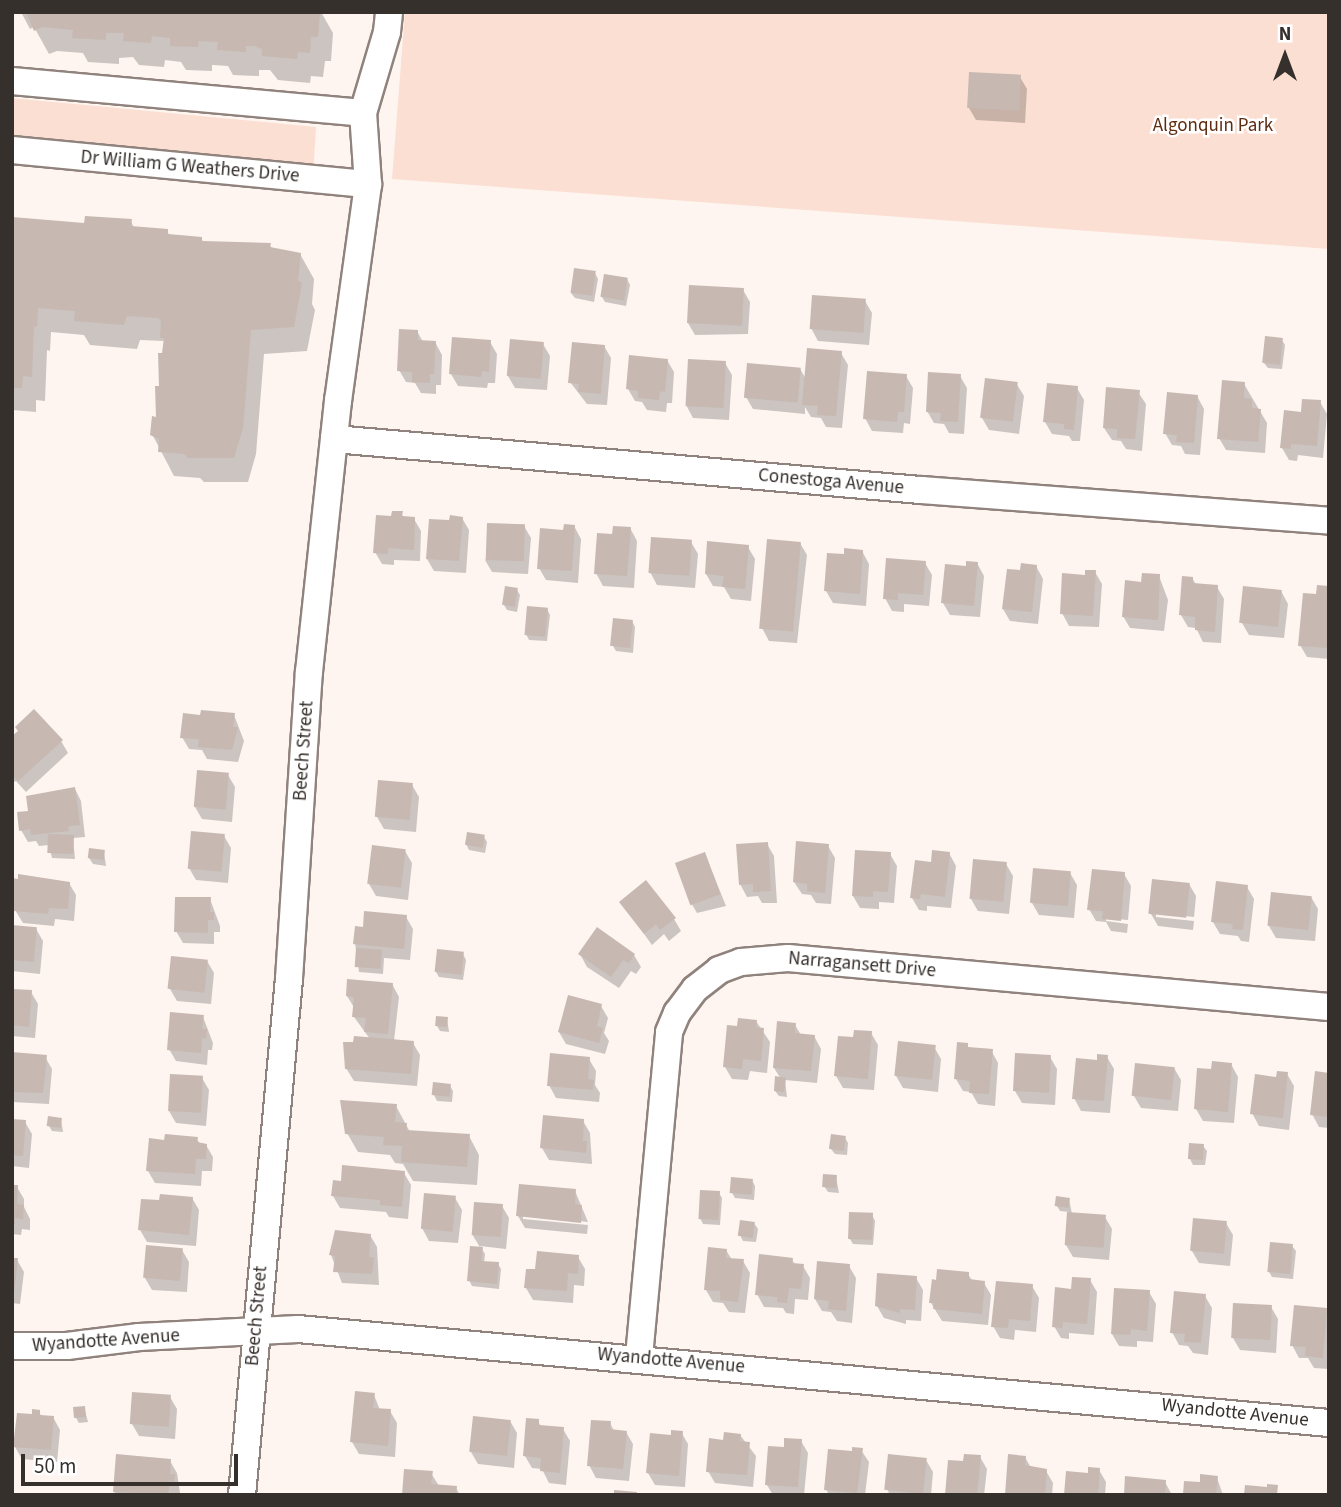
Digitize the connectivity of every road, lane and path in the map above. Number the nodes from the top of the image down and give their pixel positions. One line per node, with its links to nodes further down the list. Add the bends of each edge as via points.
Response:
1 (389, 12): 3 (street, Beech Street)
2 (12, 81): 3 (street)
3 (363, 113): 5 (street, Beech Street)
4 (12, 150): 5 (street, Dr William G Weathers Drive)
5 (368, 184): 6 (street, Beech Street)
6 (334, 439): 7 (street, Conestoga Avenue); 9 (street, Beech Street, via 309,672 289,979)
7 (1329, 521)
8 (1329, 1007): 11 (street, Narragansett Drive, via 788,958 741,962 719,970 695,989 669,1032)
9 (256, 1331): 10 (street, Wyandotte Avenue); 11 (street, Wyandotte Avenue, via 298,1329); 13 (street, Beech Street)
10 (12, 1346)
11 (639, 1357): 12 (street, Wyandotte Avenue)
12 (1329, 1423)
13 (242, 1495)

